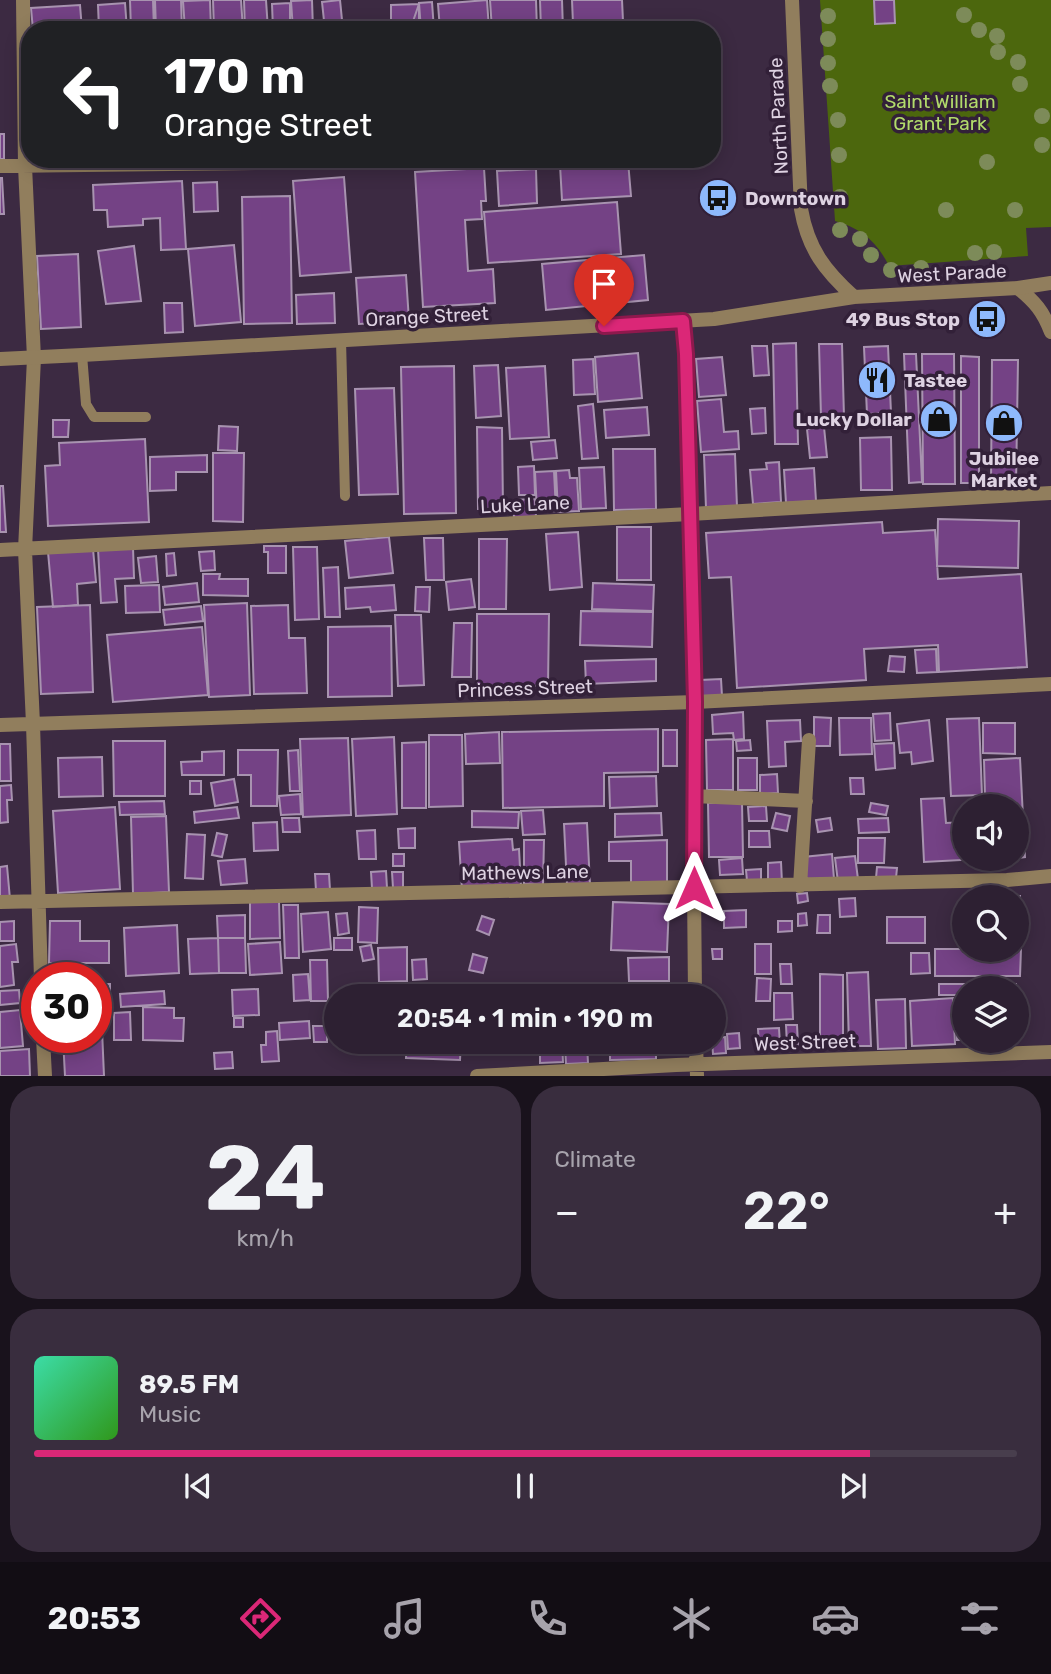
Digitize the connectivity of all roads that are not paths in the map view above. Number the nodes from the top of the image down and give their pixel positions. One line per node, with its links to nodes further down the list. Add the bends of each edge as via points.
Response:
1 (23, 0): 3 (street)
2 (792, 0): 9 (street, North Parade, via 803,220 819,259)
3 (23, 21)
4 (0, 166): 5 (street)
5 (21, 166)
6 (25, 168): 14 (street)
7 (1051, 283): 8 (street, West Parade)
8 (1018, 288): 9 (street, West Parade); 11 (street, via 1035,302)
9 (854, 298): 10 (street, Orange Street)
10 (683, 321): 12 (street, Orange Street); 19 (street)
11 (1051, 332)
12 (341, 341): 13 (street, Orange Street); 18 (lane)
13 (82, 355): 14 (street, Orange Street); 16 (lane, via 86,404 94,417)
14 (34, 358): 15 (street, Orange Street); 21 (street)
15 (0, 359)
16 (146, 417)
17 (1051, 493): 19 (street, Luke Lane)
18 (345, 496)
19 (690, 514): 21 (street, Luke Lane); 23 (street)
20 (0, 550): 21 (street, Luke Lane)
21 (24, 550): 24 (street)
22 (1051, 684): 23 (street, Princess Street)
23 (695, 702): 24 (street, Princess Street); 27 (street)
24 (33, 724): 25 (street, Princess Street); 32 (street)
25 (0, 725)
26 (809, 740): 28 (street)
27 (694, 796): 28 (street); 31 (street)
28 (806, 801): 30 (street)
29 (1051, 876): 30 (street, Mathews Lane)
30 (800, 886): 31 (street, Mathews Lane)
31 (694, 888): 32 (street, Mathews Lane); 35 (street)
32 (38, 901): 33 (street, Mathews Lane); 34 (street)
33 (0, 902)
34 (40, 962)
35 (695, 984)
36 (1051, 1052): 38 (street, West Street)
37 (44, 1053): 39 (street)
38 (696, 1070): 40 (street, West Street, via 676,1065)
39 (45, 1076)
40 (477, 1076)

